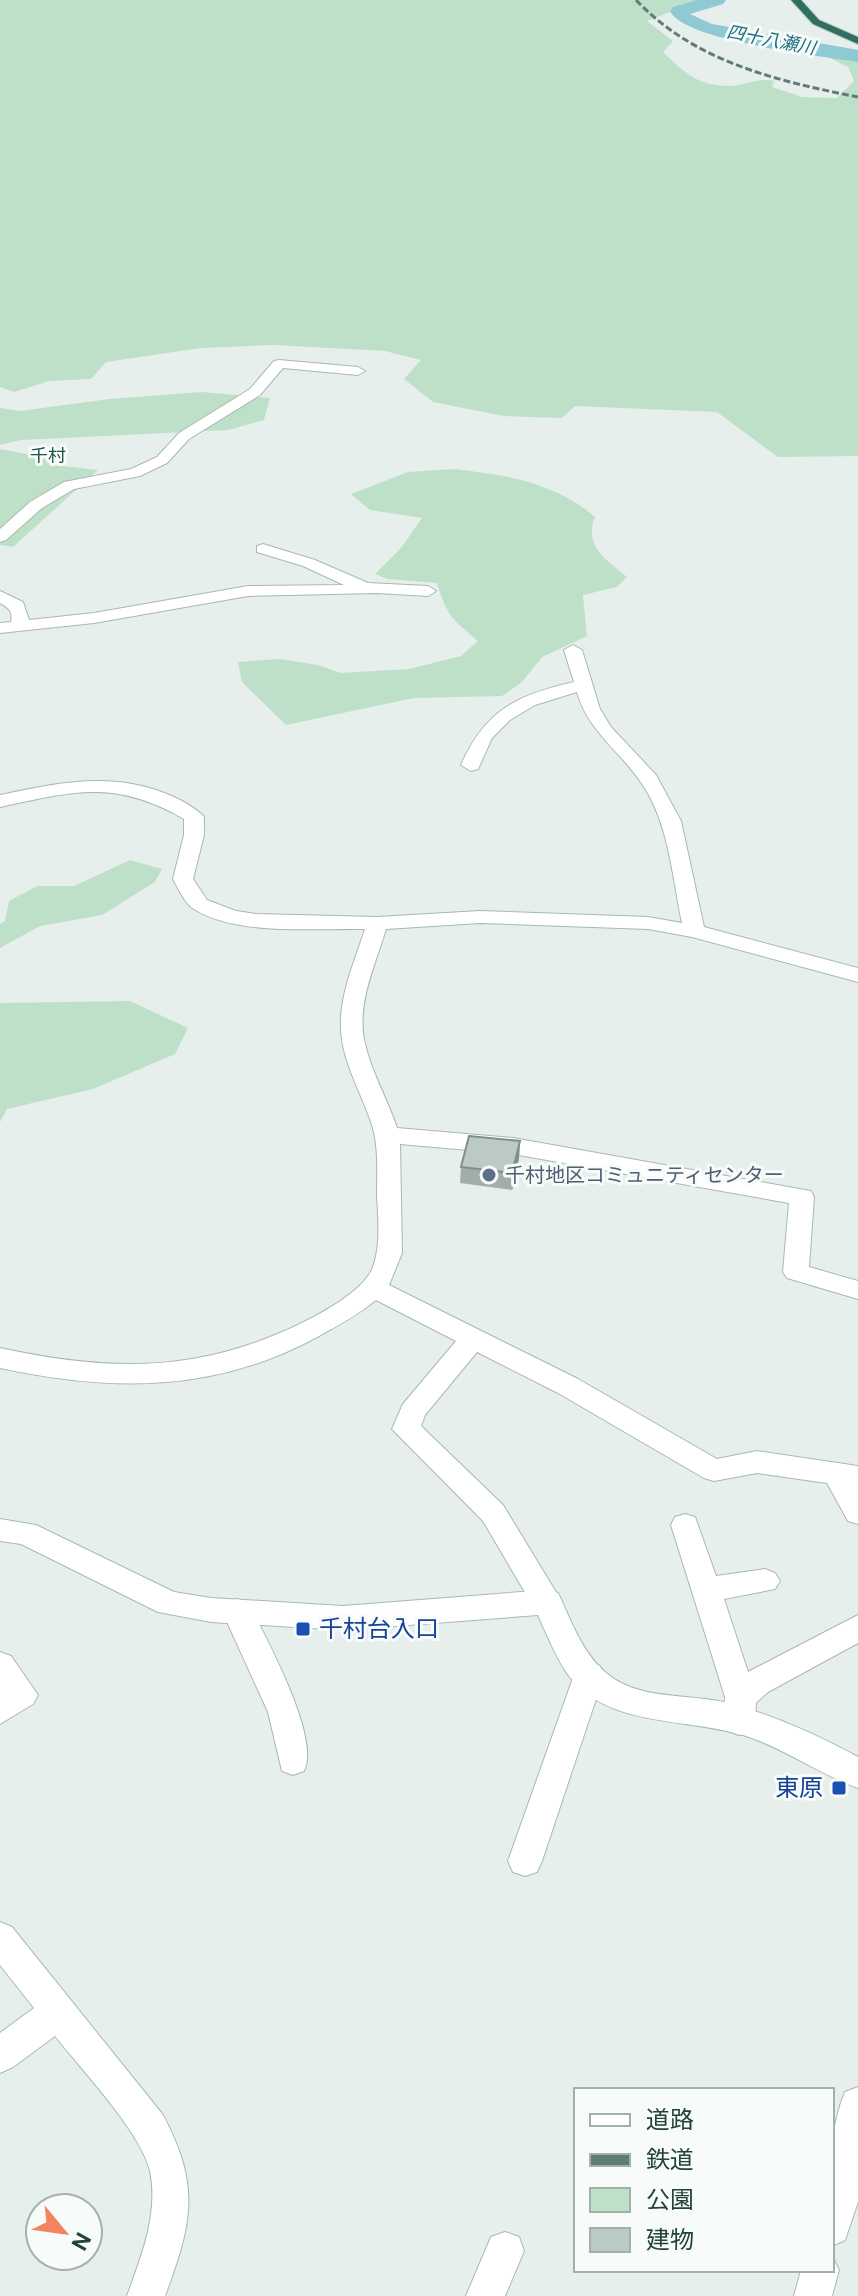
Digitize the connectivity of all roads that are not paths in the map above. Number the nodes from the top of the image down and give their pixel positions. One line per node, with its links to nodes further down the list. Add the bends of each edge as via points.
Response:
1 (796, 0): 2 (highway, via 816,22)
2 (858, 41)
3 (358, 371): 4 (street, via 279,364 255,392 184,436 162,460 135,473 69,485)
4 (0, 537)
5 (263, 549): 6 (street)
6 (369, 589): 7 (street); 9 (street, via 248,591 94,618)
7 (428, 591)
8 (0, 596): 9 (street, via 17,606)
9 (19, 625): 10 (street)
10 (0, 628)
11 (573, 650): 12 (street)
12 (582, 685): 13 (street, via 550,692 502,718 484,735); 16 (street, via 604,730 649,779 671,821)
13 (471, 765)
14 (0, 801): 15 (street, via 74,786 146,790 194,817 183,879 199,904 256,920)
15 (377, 923): 16 (street, via 480,917 648,923); 18 (street, via 351,1032)
16 (694, 931): 17 (street)
17 (858, 975)
18 (387, 1135): 19 (street, via 389,1253); 20 (street, via 513,1146 802,1197 796,1272)
19 (376, 1289): 21 (street); 22 (street, via 301,1336 223,1366 120,1377)
20 (858, 1290)
21 (473, 1339): 23 (street, via 568,1386 714,1470 757,1462); 29 (street, via 413,1411 406,1429 493,1513)
22 (0, 1358)
23 (847, 1475): 24 (street)
24 (858, 1513)
25 (685, 1525): 28 (street)
26 (0, 1530): 30 (street, via 26,1533 169,1603)
27 (765, 1581): 28 (street)
28 (706, 1589): 34 (street)
29 (547, 1602): 30 (street, via 343,1618); 33 (street)
30 (237, 1611): 36 (street, via 284,1712)
31 (858, 1628): 34 (street, via 757,1683)
32 (0, 1665): 35 (street, via 22,1695)
33 (589, 1675): 34 (street, via 628,1701); 38 (street)
34 (740, 1709): 37 (street)
35 (0, 1711)
36 (293, 1761)
37 (858, 1774)
38 (525, 1861)
39 (0, 1938): 40 (street)
40 (59, 2011): 41 (street); 47 (street, via 166,2152 174,2193 168,2234)
41 (0, 2055)
42 (858, 2105): 43 (street)
43 (852, 2177): 44 (street)
44 (834, 2222)
45 (505, 2251): 48 (street)
46 (819, 2272): 49 (street)
47 (146, 2296)
48 (485, 2296)
49 (813, 2296)

